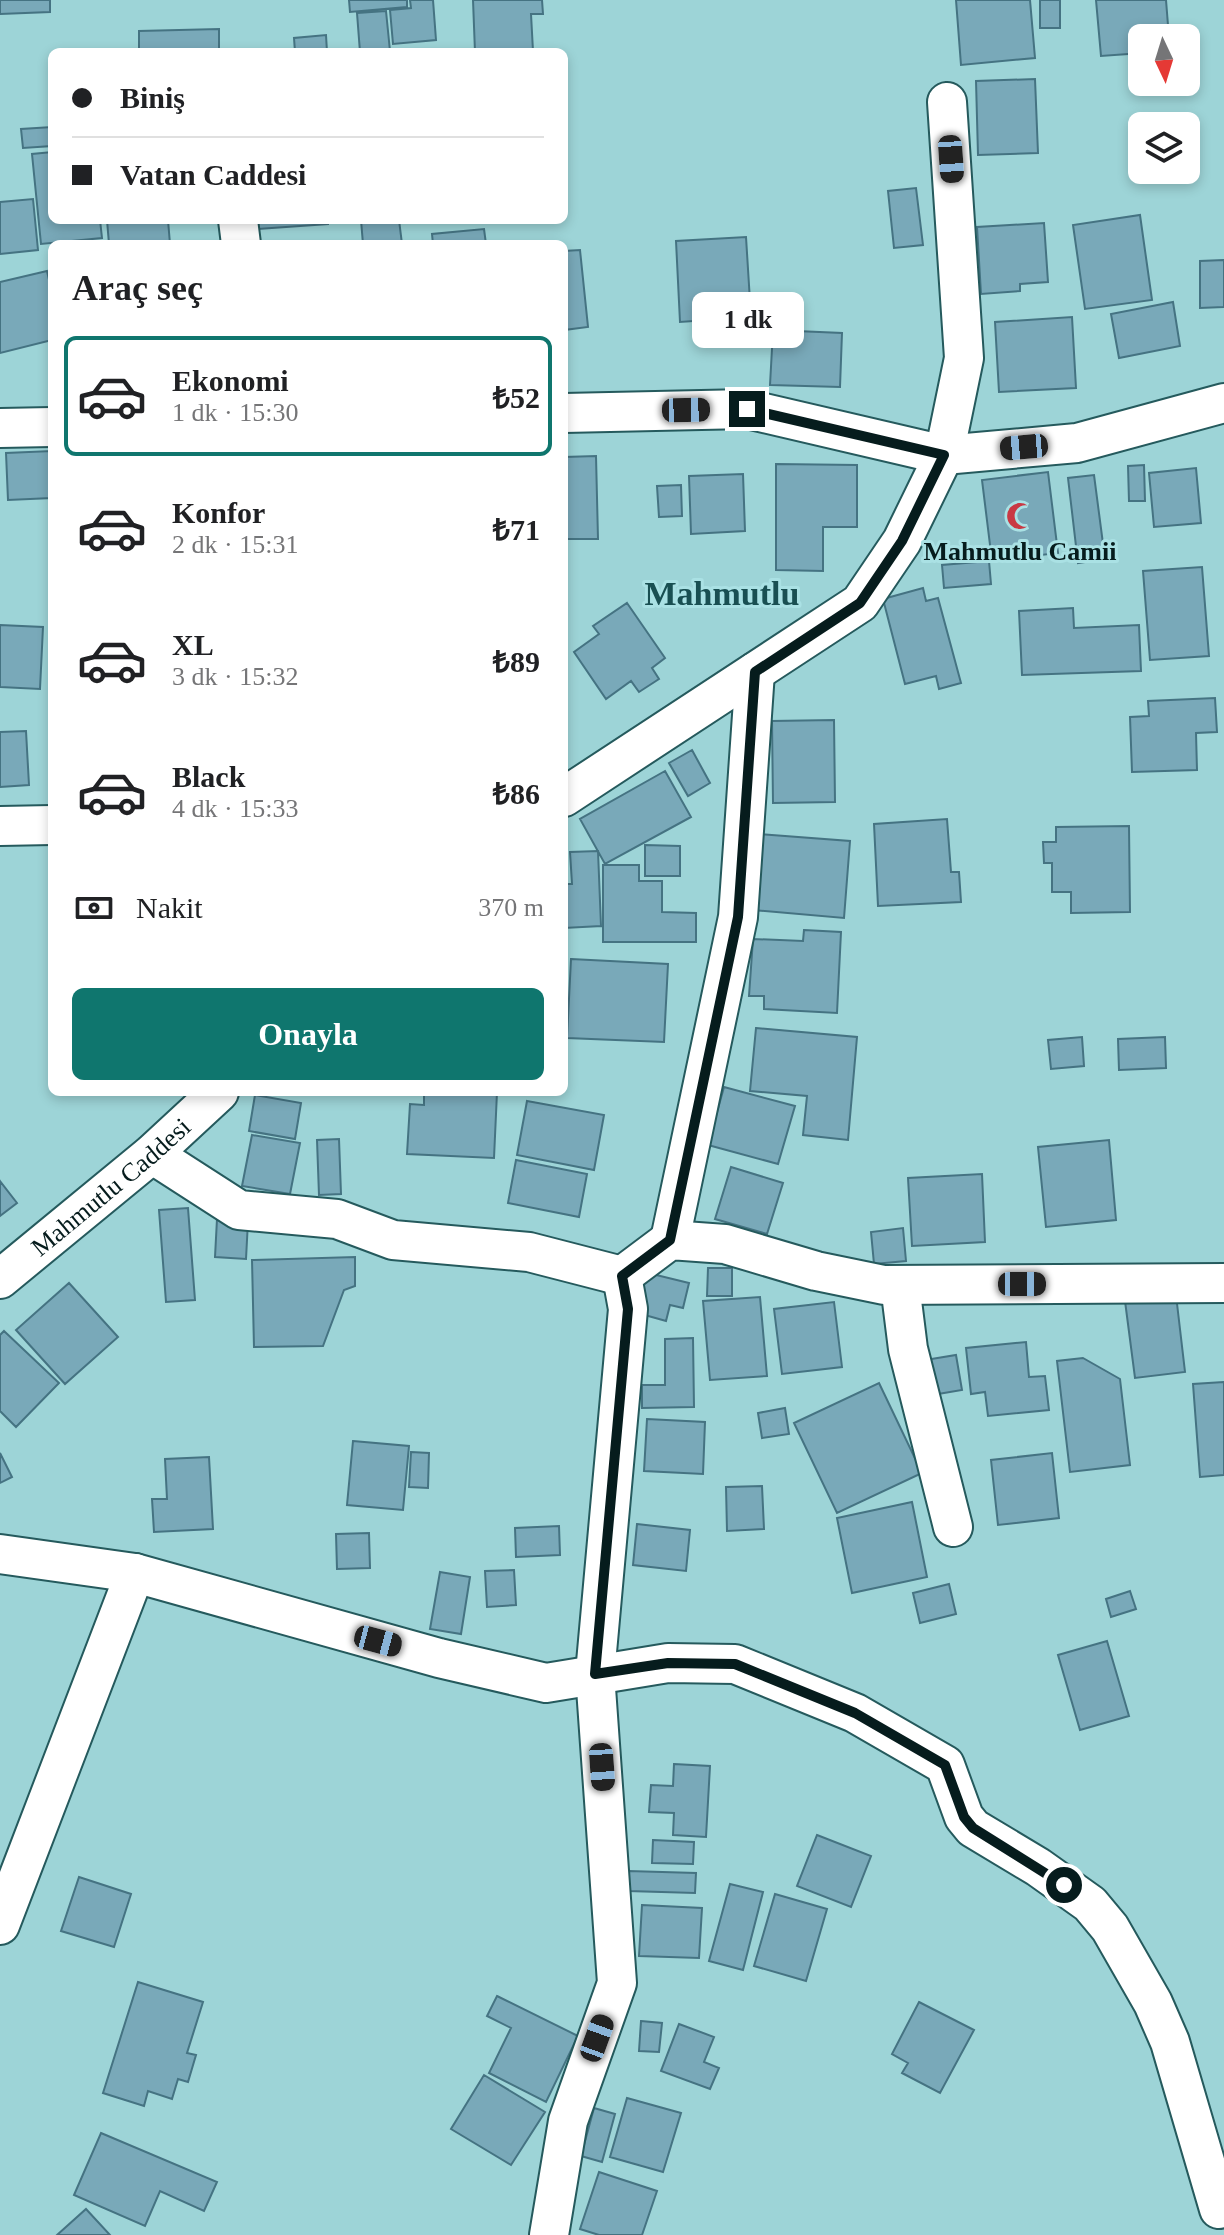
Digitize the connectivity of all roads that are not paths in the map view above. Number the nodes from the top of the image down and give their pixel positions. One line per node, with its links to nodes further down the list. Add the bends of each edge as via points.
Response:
1 (947, 102): 6 (street, via 964,358)
2 (1224, 403): 6 (street, via 1077,443)
3 (568, 413): 6 (street, via 747,409)
4 (48, 427): 5 (street)
5 (0, 428)
6 (944, 455): 7 (street, via 902,541 860,603)
7 (755, 672): 8 (street); 13 (street, via 738,917)
8 (568, 794)
9 (48, 825): 10 (street)
10 (0, 826)
11 (215, 1096): 12 (street, Mahmutlu Caddesi)
12 (152, 1154): 14 (street, via 239,1210 337,1219 393,1240 529,1252); 15 (street, Mahmutlu Caddesi)
13 (670, 1240): 14 (street); 17 (street, via 725,1244 816,1271)
14 (622, 1276): 21 (street, via 628,1309)
15 (0, 1279)
16 (1224, 1283): 17 (street)
17 (900, 1285): 18 (street, via 908,1349)
18 (953, 1527)
19 (0, 1554): 20 (street)
20 (135, 1573): 21 (street, via 546,1683); 22 (street)
21 (595, 1674): 23 (street, via 668,1663 735,1664 855,1713 945,1765 973,1828 1090,1904 1110,1928 1170,2042); 24 (street, via 617,1983 568,2121)
22 (0, 1925)
23 (1219, 2209)
24 (549, 2235)

